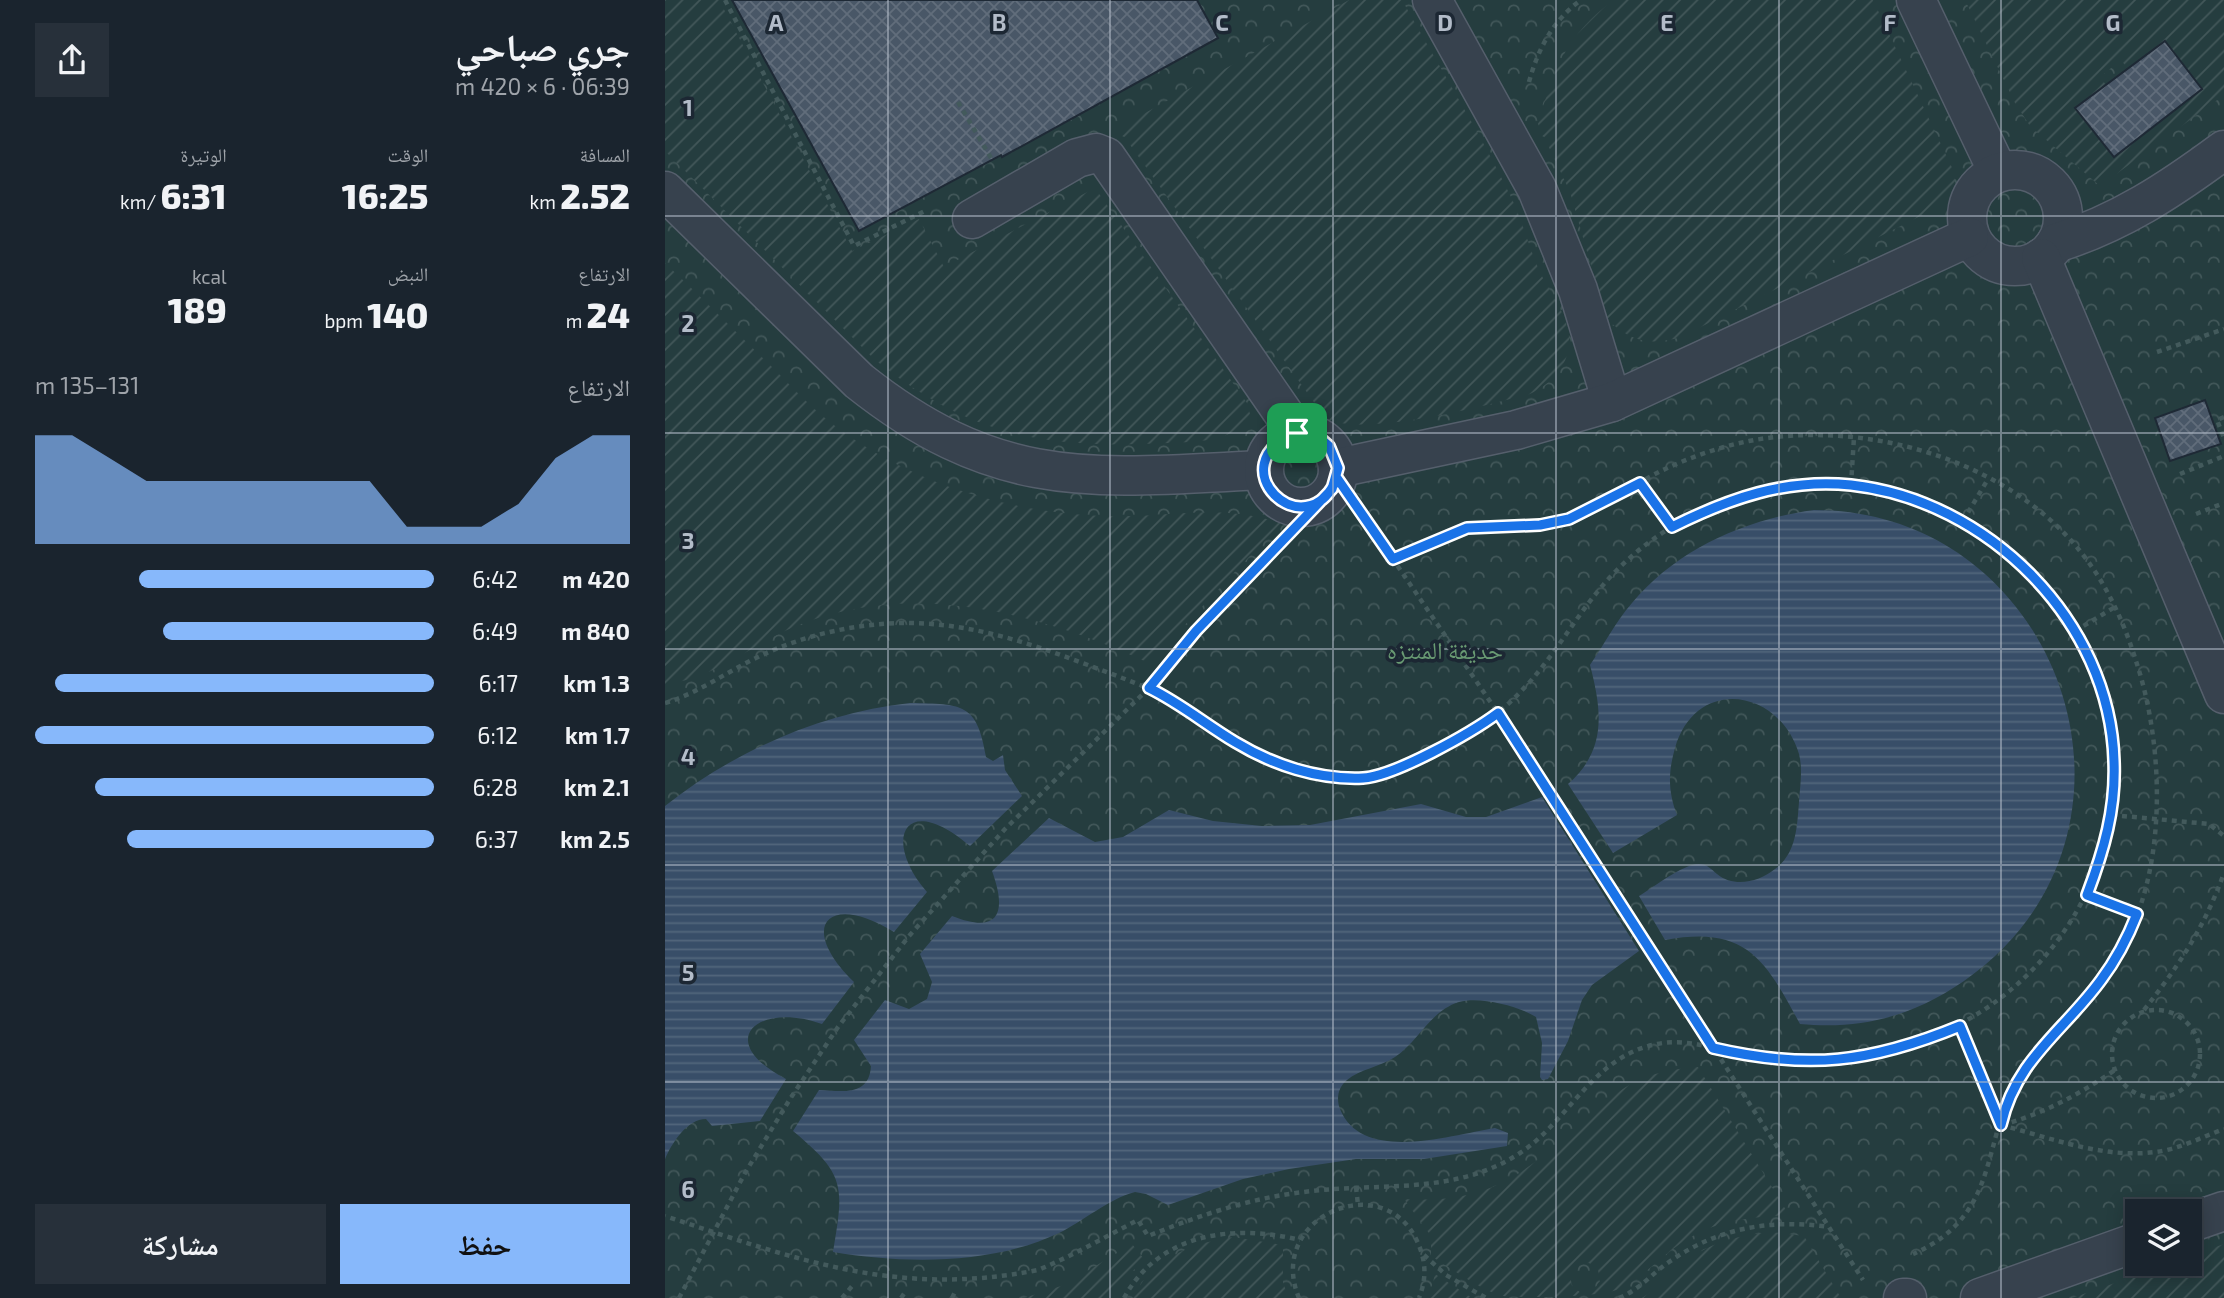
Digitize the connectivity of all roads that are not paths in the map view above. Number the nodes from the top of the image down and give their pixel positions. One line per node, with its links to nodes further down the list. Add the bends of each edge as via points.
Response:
1 (1432, 0): 9 (lane, via 1513,144 1559,239)
2 (1916, 0): 4 (lane)
3 (2224, 150): 8 (lane, via 2145,206)
4 (1998, 172): 7 (lane, via 1977,187 1966,211); 8 (lane, via 2032,173 2057,195 2063,211 2062,228)
5 (665, 191): 11 (lane, via 859,381 894,409 968,450 1050,472 1092,476)
6 (956, 211): 10 (lane, via 1012,195 1086,154 1106,157)
7 (1969, 237): 8 (lane, via 1982,254 2000,264 2021,265); 9 (lane)
8 (2048, 251): 13 (lane)
9 (1612, 402): 12 (lane)
10 (1297, 433): 11 (lane, via 1279,439 1267,452); 12 (lane, via 1320,438 1329,446)
11 (1263, 470): 12 (lane, via 1274,496 1300,507)
12 (1330, 483)
13 (2224, 694)
14 (2224, 1211): 15 (lane)
15 (2202, 1219)
16 (2125, 1246): 17 (lane)
17 (1980, 1298)

